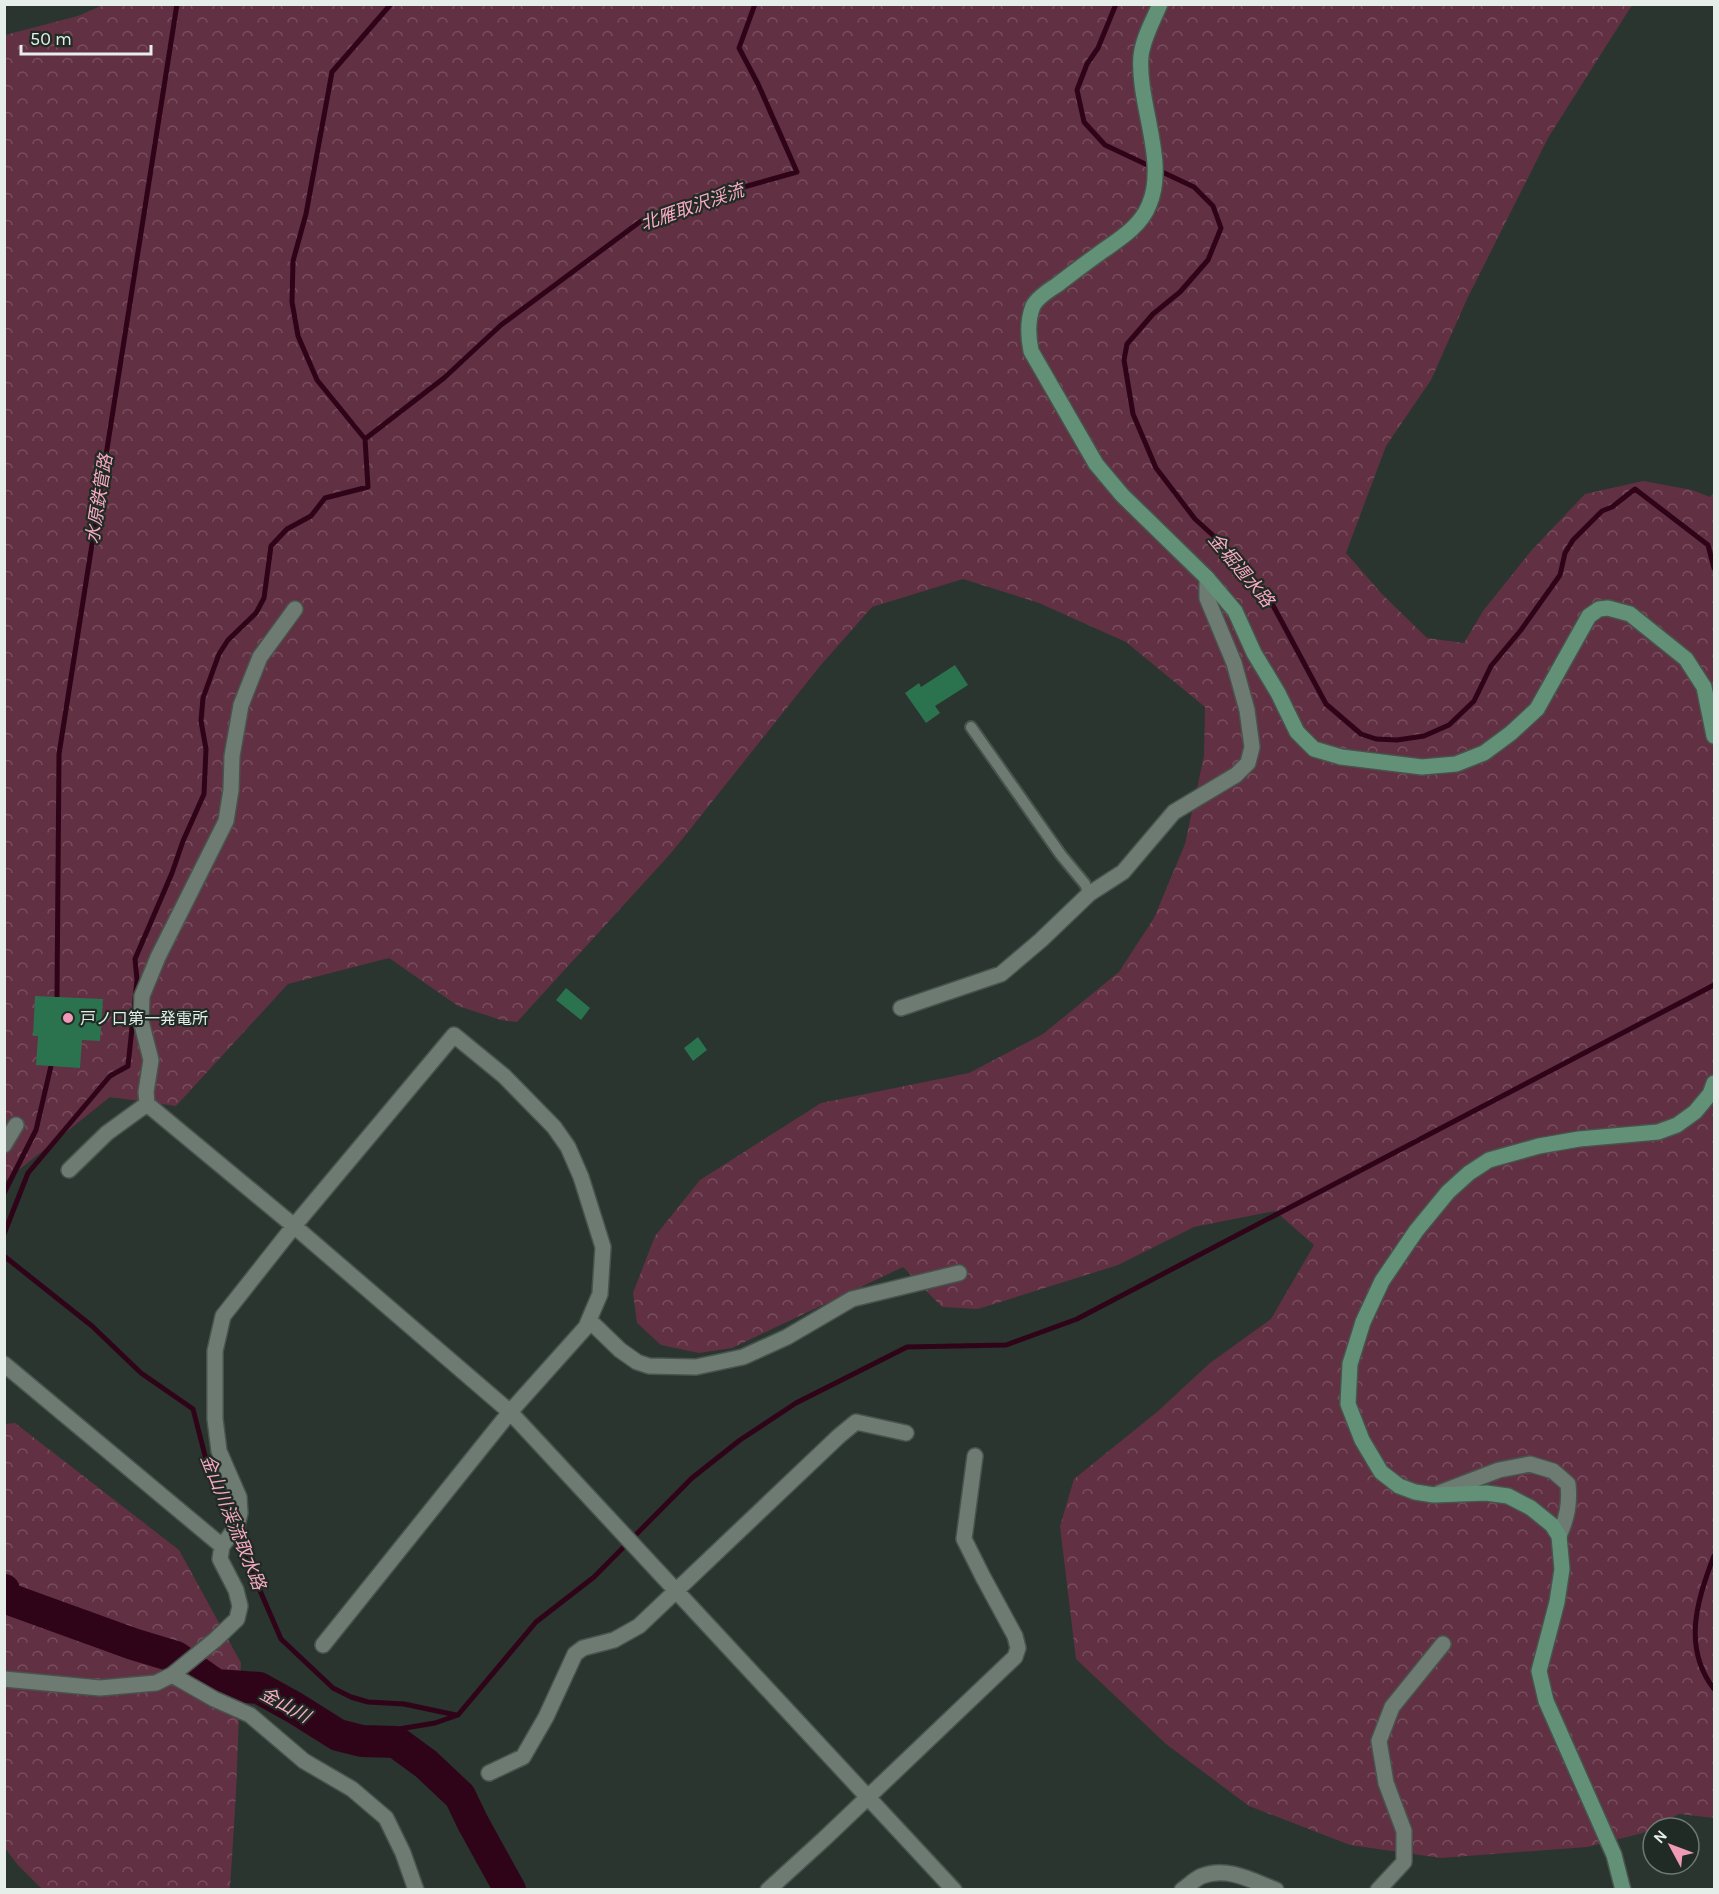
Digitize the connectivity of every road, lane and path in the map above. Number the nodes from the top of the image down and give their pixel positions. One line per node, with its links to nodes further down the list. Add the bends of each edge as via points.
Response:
1 (1160, 4): 2 (street, via 1141,57 1154,155 1149,206 1129,232 1034,305 1027,330 1030,351 1096,464 1122,495)
2 (1208, 578): 5 (street, via 1234,611 1297,732 1314,749 1368,762 1422,767 1456,764 1484,753 1537,709 1589,616 1608,608 1630,614 1686,659 1704,687); 6 (street, via 1207,598 1234,663 1247,710 1252,747 1248,763 1236,775 1174,812 1123,872)
3 (296, 609): 9 (street, via 260,657 240,705 226,822 142,996 141,1021 151,1060)
4 (971, 727): 6 (lane)
5 (1714, 736)
6 (1089, 894): 7 (street, via 1001,974)
7 (901, 1008)
8 (1714, 1083): 20 (street, via 1695,1112 1658,1132 1579,1139 1489,1160 1448,1192 1382,1281 1350,1364 1348,1404 1362,1440 1381,1472 1399,1486)
9 (147, 1104): 12 (street, via 107,1133); 13 (street)
10 (16, 1125): 11 (street)
11 (4, 1145)
12 (69, 1170)
13 (294, 1226): 15 (street, via 454,1035 504,1076 555,1127 581,1177 603,1247 600,1294); 17 (street); 22 (street, via 223,1316 215,1351 219,1451 239,1497 240,1513 237,1526)
14 (959, 1273): 15 (street, via 852,1299 743,1358 696,1367 648,1366 637,1362)
15 (589, 1320): 17 (street)
16 (4, 1364): 22 (street)
17 (510, 1412): 23 (street); 25 (street)
18 (906, 1433): 23 (street, via 856,1422)
19 (975, 1456): 29 (street, via 964,1539 1018,1648 1015,1657)
20 (1434, 1495): 21 (street, via 1508,1496 1531,1508); 21 (street, via 1499,1470 1530,1464 1542,1467 1568,1484 1570,1501)
21 (1559, 1536): 36 (street, via 1562,1569 1539,1671 1546,1701 1614,1855)
22 (222, 1546): 26 (street, via 220,1559 240,1606 237,1619)
23 (677, 1591): 28 (street, via 639,1626 615,1640 583,1648 575,1654 523,1757); 29 (street)
24 (1443, 1644): 35 (street, via 1392,1707 1379,1742 1386,1783 1404,1831 1404,1862)
25 (323, 1645)
26 (172, 1675): 27 (street, via 156,1683 100,1688); 30 (street, via 250,1715 304,1761 352,1789 386,1818)
27 (4, 1679)
28 (489, 1773)
29 (868, 1797): 31 (street); 32 (street)
30 (416, 1890)
31 (768, 1890)
32 (954, 1890)
33 (1182, 1890): 34 (street, via 1202,1876 1218,1872)
34 (1276, 1890)
35 (1378, 1890)
36 (1623, 1890)

